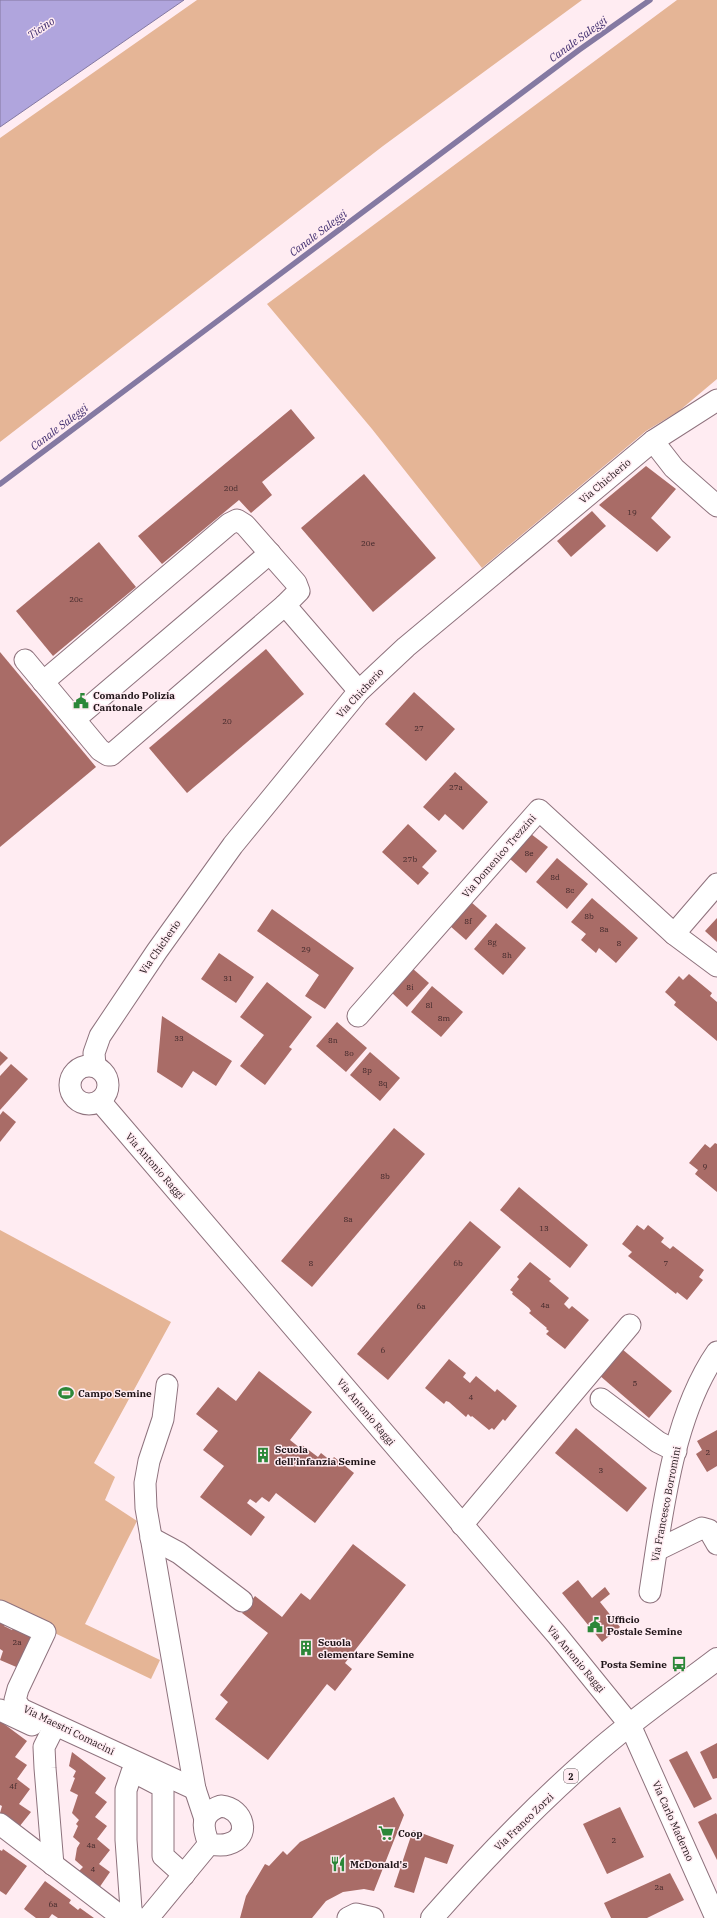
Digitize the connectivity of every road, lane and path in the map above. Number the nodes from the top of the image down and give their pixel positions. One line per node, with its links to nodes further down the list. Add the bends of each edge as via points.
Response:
1 (717, 400): 2 (street, Via Chicherio)
2 (653, 441): 3 (street, via 674,468); 8 (street, Via Chicherio, via 406,647)
3 (717, 506)
4 (270, 553): 5 (street, via 299,588 296,596); 7 (street, via 245,525 237,520 233,521); 9 (street)
5 (286, 605): 8 (street); 9 (street, via 111,754 100,750)
6 (25, 660): 7 (street)
7 (43, 682): 9 (street)
8 (359, 691): 14 (street, Via Chicherio, via 233,845 161,945 100,1036 94,1053)
9 (74, 719)
10 (717, 884): 11 (street)
11 (674, 934): 12 (street, Via Domenico Trezzini); 13 (street, Via Domenico Trezzini, via 539,810)
12 (717, 966)
13 (358, 1016)
14 (95, 1066): 15 (street, via 104,1073 108,1084 108,1090); 15 (street, via 77,1070 70,1080 70,1086 74,1097 79,1101 90,1104)
15 (101, 1100): 21 (street, Via Antonio Raggi)
16 (630, 1325): 21 (street)
17 (717, 1352): 20 (street, Via Francesco Borromini, via 698,1387 679,1436)
18 (167, 1385): 22 (street, via 163,1419 158,1441 149,1461 145,1483)
19 (601, 1399): 20 (street, via 658,1442)
20 (676, 1451): 24 (street, Via Francesco Borromini)
21 (462, 1525): 30 (street, Via Antonio Raggi)
22 (151, 1538): 26 (street, via 179,1552); 33 (street)
23 (717, 1544): 24 (street, via 709,1530 702,1528)
24 (657, 1550): 25 (street, Via Francesco Borromini)
25 (650, 1592)
26 (242, 1601)
27 (0, 1610): 33 (street, Via Maestri Comacini, via 45,1632 18,1689 15,1700 22,1709)
28 (717, 1659): 30 (main road, Via Franco Zorzi / 2)
29 (0, 1710): 31 (street, Via Maestri Comacini)
30 (630, 1725): 40 (street, Via Carlo Maderno); 47 (main road, Via Franco Zorzi / 2, via 592,1756 502,1842)
31 (51, 1733): 32 (street, Via Maestri Comacini); 38 (street, Via Maestri Comacini, via 44,1747)
32 (132, 1772): 39 (street, Via Maestri Comacini, via 162,1787 163,1856); 43 (street, via 126,1790 126,1833 131,1909)
33 (195, 1789): 34 (street)
34 (205, 1819): 37 (street, via 204,1830); 37 (street, via 209,1812 221,1806 233,1810 242,1819 241,1832 234,1842 222,1845)
35 (0, 1824): 38 (street)
36 (0, 1837): 41 (street)
37 (209, 1844): 39 (street)
38 (53, 1865): 42 (street)
39 (184, 1875): 44 (street)
40 (711, 1892): 48 (street, Via Carlo Maderno)
41 (108, 1918)
42 (123, 1918)
43 (134, 1918)
44 (148, 1918)
45 (348, 1918): 46 (street, via 356,1914)
46 (373, 1918)
47 (432, 1918)
48 (716, 1918)

